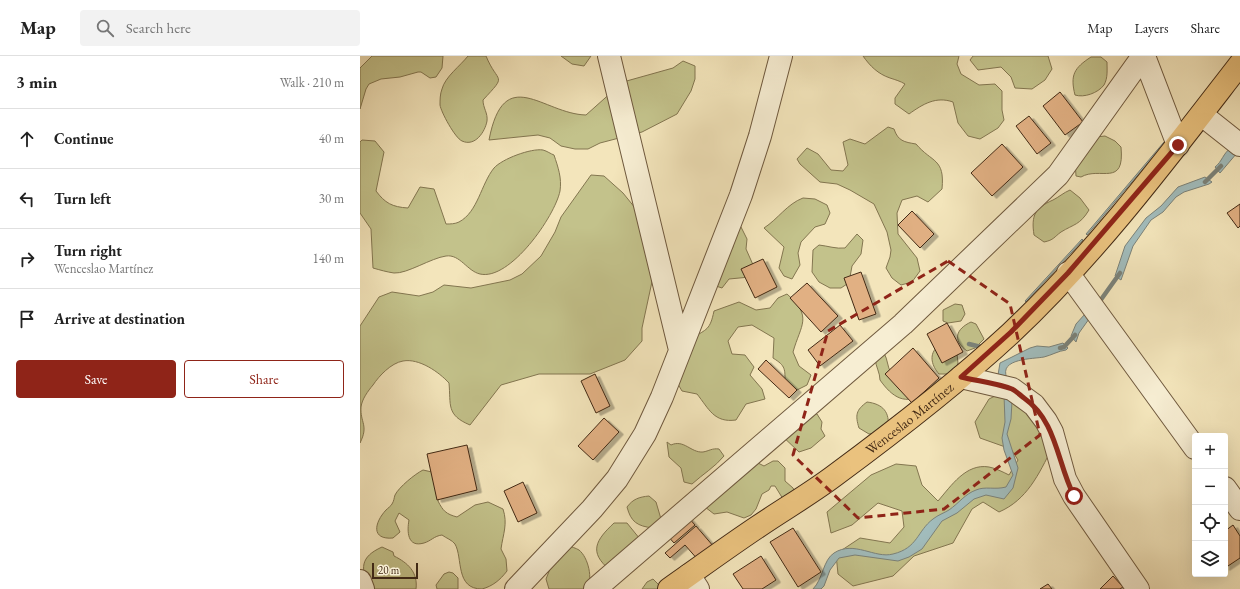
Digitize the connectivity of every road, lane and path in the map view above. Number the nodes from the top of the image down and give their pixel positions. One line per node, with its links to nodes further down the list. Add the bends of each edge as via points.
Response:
1 (609, 56): 9 (street)
2 (781, 56): 9 (street, via 741,195)
3 (1143, 56): 6 (street); 18 (street, via 1058,175 903,324)
4 (1240, 64): 5 (main road, Wenceslao Martínez)
5 (1202, 114): 6 (main road, Wenceslao Martínez); 7 (street)
6 (1178, 145): 8 (main road, Wenceslao Martínez)
7 (1240, 146)
8 (1068, 273): 10 (main road, Wenceslao Martínez, via 1011,332); 11 (street)
9 (680, 350): 17 (street, via 645,434 617,479)
10 (961, 377): 15 (main road, Wenceslao Martínez); 20 (street, via 1012,389 1034,405 1052,432 1065,479 1074,496)
11 (1192, 444)
12 (1228, 492): 13 (street)
13 (1240, 509)
14 (360, 581): 16 (street)
15 (693, 582): 19 (main road, Wenceslao Martínez)
16 (363, 589)
17 (516, 589)
18 (595, 589)
19 (669, 589)
20 (1138, 589)

